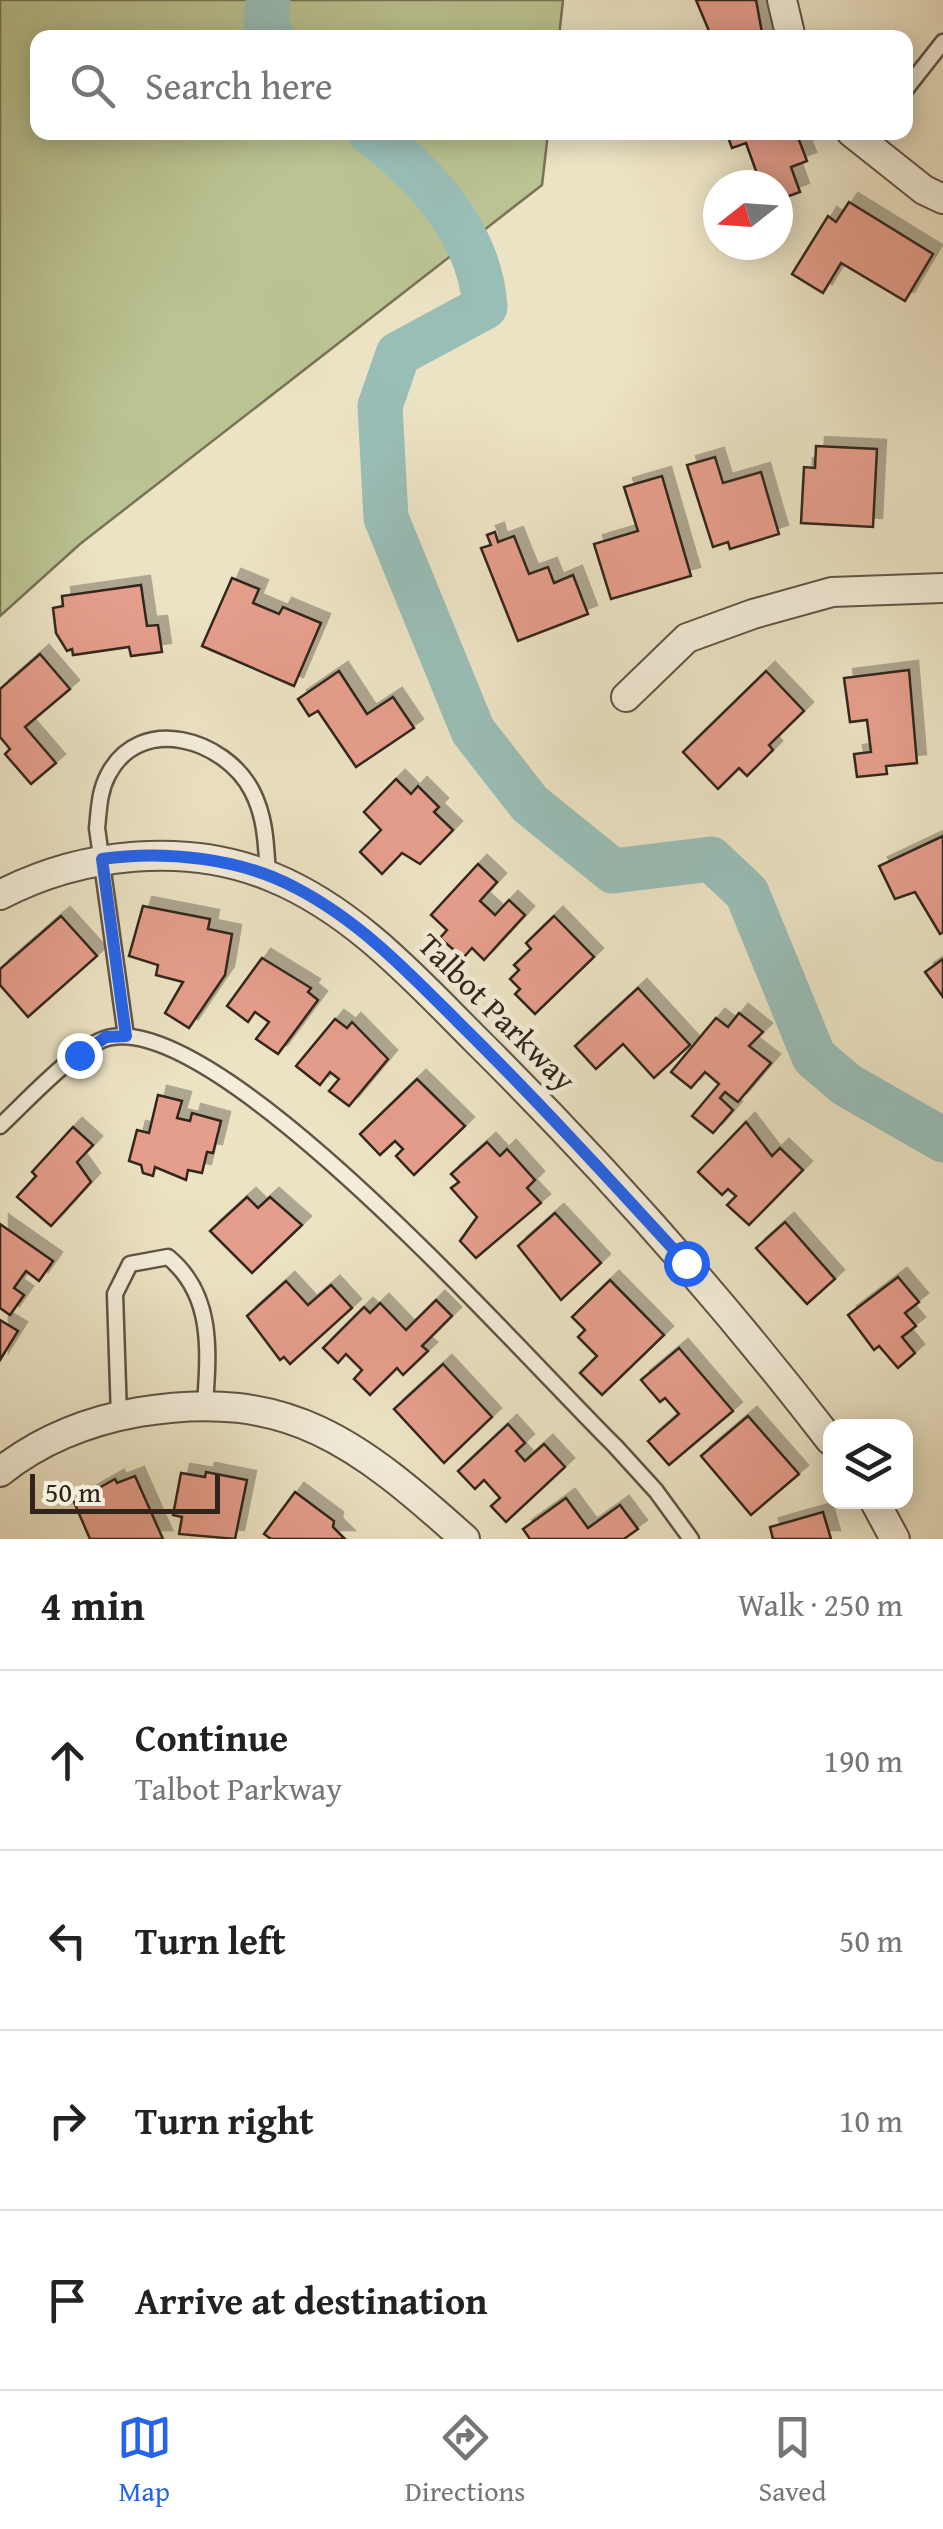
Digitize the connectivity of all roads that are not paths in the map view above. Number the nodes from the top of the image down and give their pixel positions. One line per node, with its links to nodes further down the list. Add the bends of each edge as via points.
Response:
1 (782, 0): 2 (street)
2 (789, 30)
3 (943, 42): 4 (lane)
4 (913, 81)
5 (866, 140): 6 (street)
6 (943, 199)
7 (943, 588): 8 (street, via 832,592 753,614 687,638)
8 (626, 697)
9 (102, 859): 10 (street, Talbot Parkway, via 226,863); 10 (lane, via 98,812 109,772 131,749 153,739 185,739 235,767 252,791 265,828); 11 (street, Talbot Parkway, via 30,879); 12 (lane)
10 (268, 875): 16 (street, Talbot Parkway, via 298,888 390,954 537,1100 686,1263)
11 (0, 895)
12 (126, 1036): 13 (lane, via 106,1037 79,1055); 20 (lane, via 162,1045 232,1082 337,1166 615,1446)
13 (0, 1126)
14 (205, 1404): 15 (street); 15 (lane, via 205,1312 190,1275 168,1257 130,1264 115,1294); 19 (street, via 277,1413 311,1426 389,1471)
15 (119, 1417): 17 (street, via 27,1451)
16 (823, 1431)
17 (0, 1472)
18 (880, 1509): 21 (street)
19 (464, 1539)
20 (691, 1539)
21 (895, 1539)

